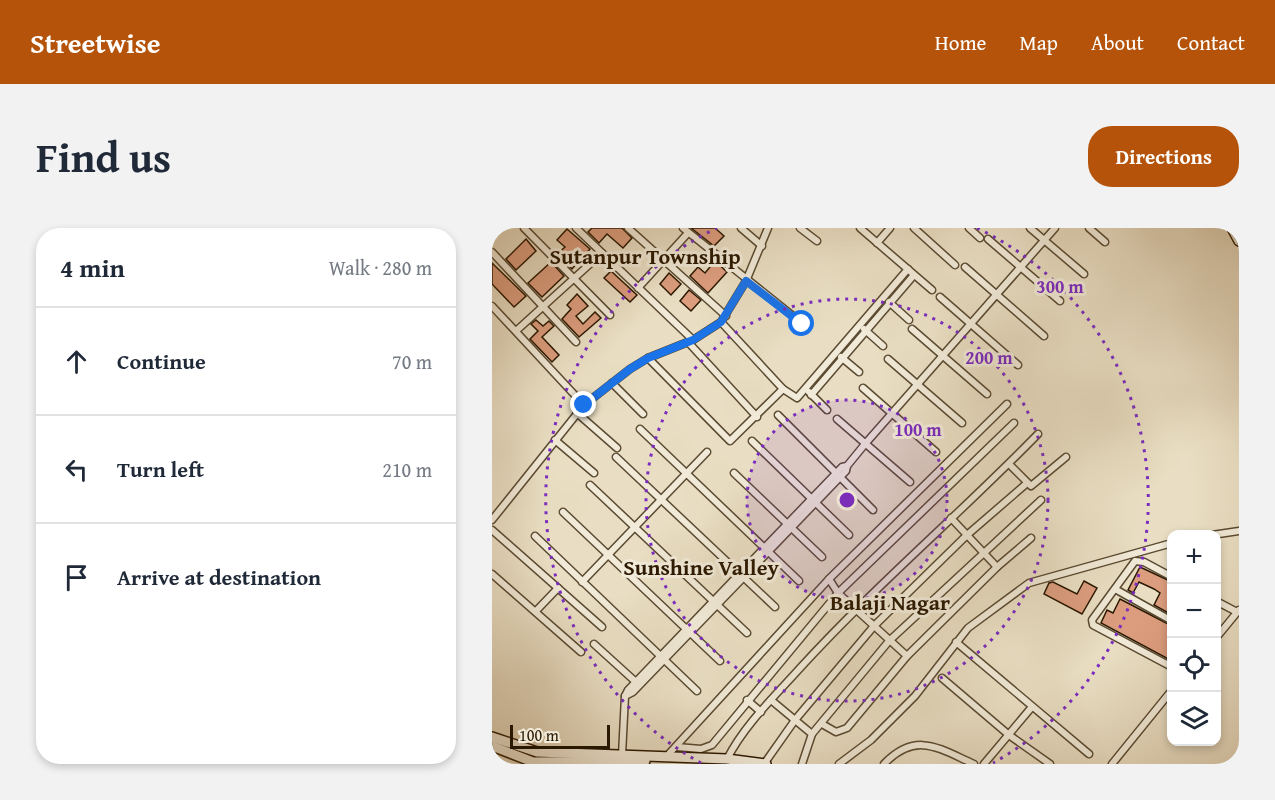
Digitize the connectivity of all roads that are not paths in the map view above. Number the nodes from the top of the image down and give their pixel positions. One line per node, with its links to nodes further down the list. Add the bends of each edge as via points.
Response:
1 (524, 228): 31 (street)
2 (628, 228): 24 (street)
3 (741, 228): 21 (street)
4 (768, 228): 21 (street)
5 (800, 228): 17 (street)
6 (860, 228): 20 (street)
7 (890, 228): 20 (street)
8 (914, 228): 25 (street)
9 (969, 228): 27 (street)
10 (1030, 228): 16 (street)
11 (1055, 228): 16 (street)
12 (1089, 228): 19 (street)
13 (1232, 228): 18 (main road)
14 (578, 229): 23 (street)
15 (686, 230): 24 (street); 32 (street)
16 (1044, 240): 27 (street); 29 (street)
17 (817, 241)
18 (1239, 241)
19 (1105, 242)
20 (877, 243): 28 (street)
21 (762, 246): 32 (street)
22 (492, 252): 41 (street)
23 (602, 254): 31 (street); 33 (street)
24 (663, 260): 33 (street); 43 (street)
25 (955, 265)
26 (964, 267): 35 (street)
27 (1021, 267): 35 (street); 38 (street)
28 (908, 269): 30 (street); 37 (street)
29 (1084, 274)
30 (914, 275): 34 (street); 39 (street)
31 (575, 279): 41 (street); 42 (street)
32 (746, 281): 43 (street); 46 (street)
33 (638, 288): 53 (street)
34 (932, 290)
35 (996, 295): 47 (street); 52 (street)
36 (940, 297): 47 (street)
37 (884, 298): 39 (street); 48 (street)
38 (1060, 301)
39 (890, 303): 44 (street); 50 (street)
40 (492, 306): 51 (street)
41 (543, 308): 51 (street); 54 (street)
42 (610, 315)
43 (726, 316): 45 (street)
44 (909, 320)
45 (721, 322): 53 (street); 65 (street)
46 (802, 324)
47 (971, 324): 57 (street); 61 (street)
48 (859, 325): 50 (street); 56 (street)
49 (912, 329): 57 (street)
50 (866, 330): 55 (street); 59 (street)
51 (516, 331): 70 (street)
52 (1044, 336)
53 (690, 341): 58 (street); 76 (street)
54 (576, 342)
55 (883, 345)
56 (836, 353): 59 (street); 67 (street)
57 (943, 355): 64 (street); 68 (street)
58 (648, 358): 63 (street); 76 (street, via 729,441)
59 (842, 358): 62 (street); 67 (street)
60 (888, 359): 64 (street)
61 (1018, 365)
62 (859, 372)
63 (612, 383): 70 (street); 74 (street)
64 (918, 384): 72 (street); 78 (street)
65 (783, 388): 67 (street, via 797,398); 76 (street)
66 (863, 388): 72 (street)
67 (809, 392): 71 (street)
68 (987, 394)
69 (1007, 404): 123 (street)
70 (584, 405): 73 (street)
71 (827, 410)
72 (892, 413): 84 (street); 87 (street)
73 (577, 414): 82 (street); 85 (street)
74 (643, 414)
75 (778, 415): 94 (street)
76 (757, 417)
77 (837, 419): 84 (street)
78 (962, 423)
79 (1014, 423): 128 (street)
80 (640, 429): 93 (street)
81 (1038, 434): 90 (street)
82 (555, 440): 91 (street); 104 (street)
83 (752, 441): 98 (street)
84 (865, 444): 94 (street); 95 (street)
85 (616, 448)
86 (708, 452): 93 (street)
87 (936, 452)
88 (1066, 457): 96 (street, via 1036,484)
89 (616, 458): 100 (street)
90 (1009, 464): 96 (street); 103 (street)
91 (594, 473)
92 (734, 473): 105 (street)
93 (687, 474): 100 (street); 115 (street)
94 (838, 475): 98 (street); 101 (street)
95 (910, 482)
96 (1026, 484): 111 (street)
97 (590, 485): 106 (street)
98 (814, 500): 105 (street); 110 (street)
99 (1041, 500): 116 (street)
100 (661, 501): 106 (street); 122 (street)
101 (873, 510)
102 (562, 512): 117 (street)
103 (951, 518): 111 (street); 132 (street)
104 (492, 520)
105 (789, 526): 115 (street); 118 (street)
106 (634, 527): 117 (street); 129 (street)
107 (492, 530): 126 (street)
108 (1239, 531): 109 (street)
109 (1221, 533)
110 (849, 535)
111 (967, 535): 116 (street); 136 (street)
112 (535, 536): 124 (street)
113 (1031, 538): 119 (street)
114 (1167, 544): 142 (street, via 1029,583 995,606)
115 (766, 550): 122 (street); 125 (street)
116 (983, 552): 119 (street); 141 (street)
117 (608, 555): 124 (street); 138 (street)
118 (822, 557)
119 (997, 567): 145 (street)
120 (492, 574): 133 (street)
121 (1167, 574): 127 (street, via 1135,561)
122 (741, 576): 129 (street); 131 (street)
123 (829, 579): 128 (street); 163 (street)
124 (582, 582): 146 (street)
125 (799, 582)
126 (558, 588): 133 (street); 137 (street)
127 (1115, 589): 135 (street); 148 (street, via 1092,620 1093,625)
128 (838, 593): 132 (street); 153 (street)
129 (715, 603): 138 (street); 140 (street)
130 (1221, 603): 134 (street)
131 (775, 607)
132 (855, 608): 136 (street); 154 (street)
133 (536, 611): 144 (street)
134 (1238, 611): 139 (street)
135 (1167, 618)
136 (874, 626): 141 (street); 157 (street)
137 (602, 627)
138 (689, 630): 146 (street); 147 (street)
139 (1221, 632)
140 (747, 633)
141 (889, 641): 145 (street); 158 (street)
142 (956, 642): 155 (street); 171 (street, via 915,696 872,740)
143 (594, 644): 150 (street)
144 (581, 652)
145 (907, 656): 158 (street, via 847,728 836,732)
146 (662, 657): 150 (street); 151 (street)
147 (720, 661)
148 (1167, 664)
149 (942, 678): 160 (street)
150 (637, 683): 165 (street, via 625,696)
151 (698, 691)
152 (1170, 692): 176 (street)
153 (747, 700): 156 (street); 163 (street, via 708,748)
154 (771, 700): 156 (street); 157 (street)
155 (1032, 708): 160 (street); 164 (street)
156 (761, 712): 167 (street)
157 (795, 720): 159 (street); 169 (street)
158 (822, 724): 159 (street)
159 (812, 734): 170 (street)
160 (1009, 735): 174 (street); 175 (street)
161 (492, 737): 165 (main road, via 537,752)
162 (492, 746): 168 (main road, via 533,762)
163 (677, 747): 166 (street)
164 (1089, 754)
165 (622, 755): 166 (main road)
166 (666, 758): 167 (main road)
167 (727, 759): 169 (main road)
168 (698, 764)
169 (765, 764)
170 (802, 764)
171 (839, 764)
172 (884, 764): 173 (street, via 903,748 924,744)
173 (974, 764)
174 (984, 764)
175 (1050, 764)
176 (1112, 764)

